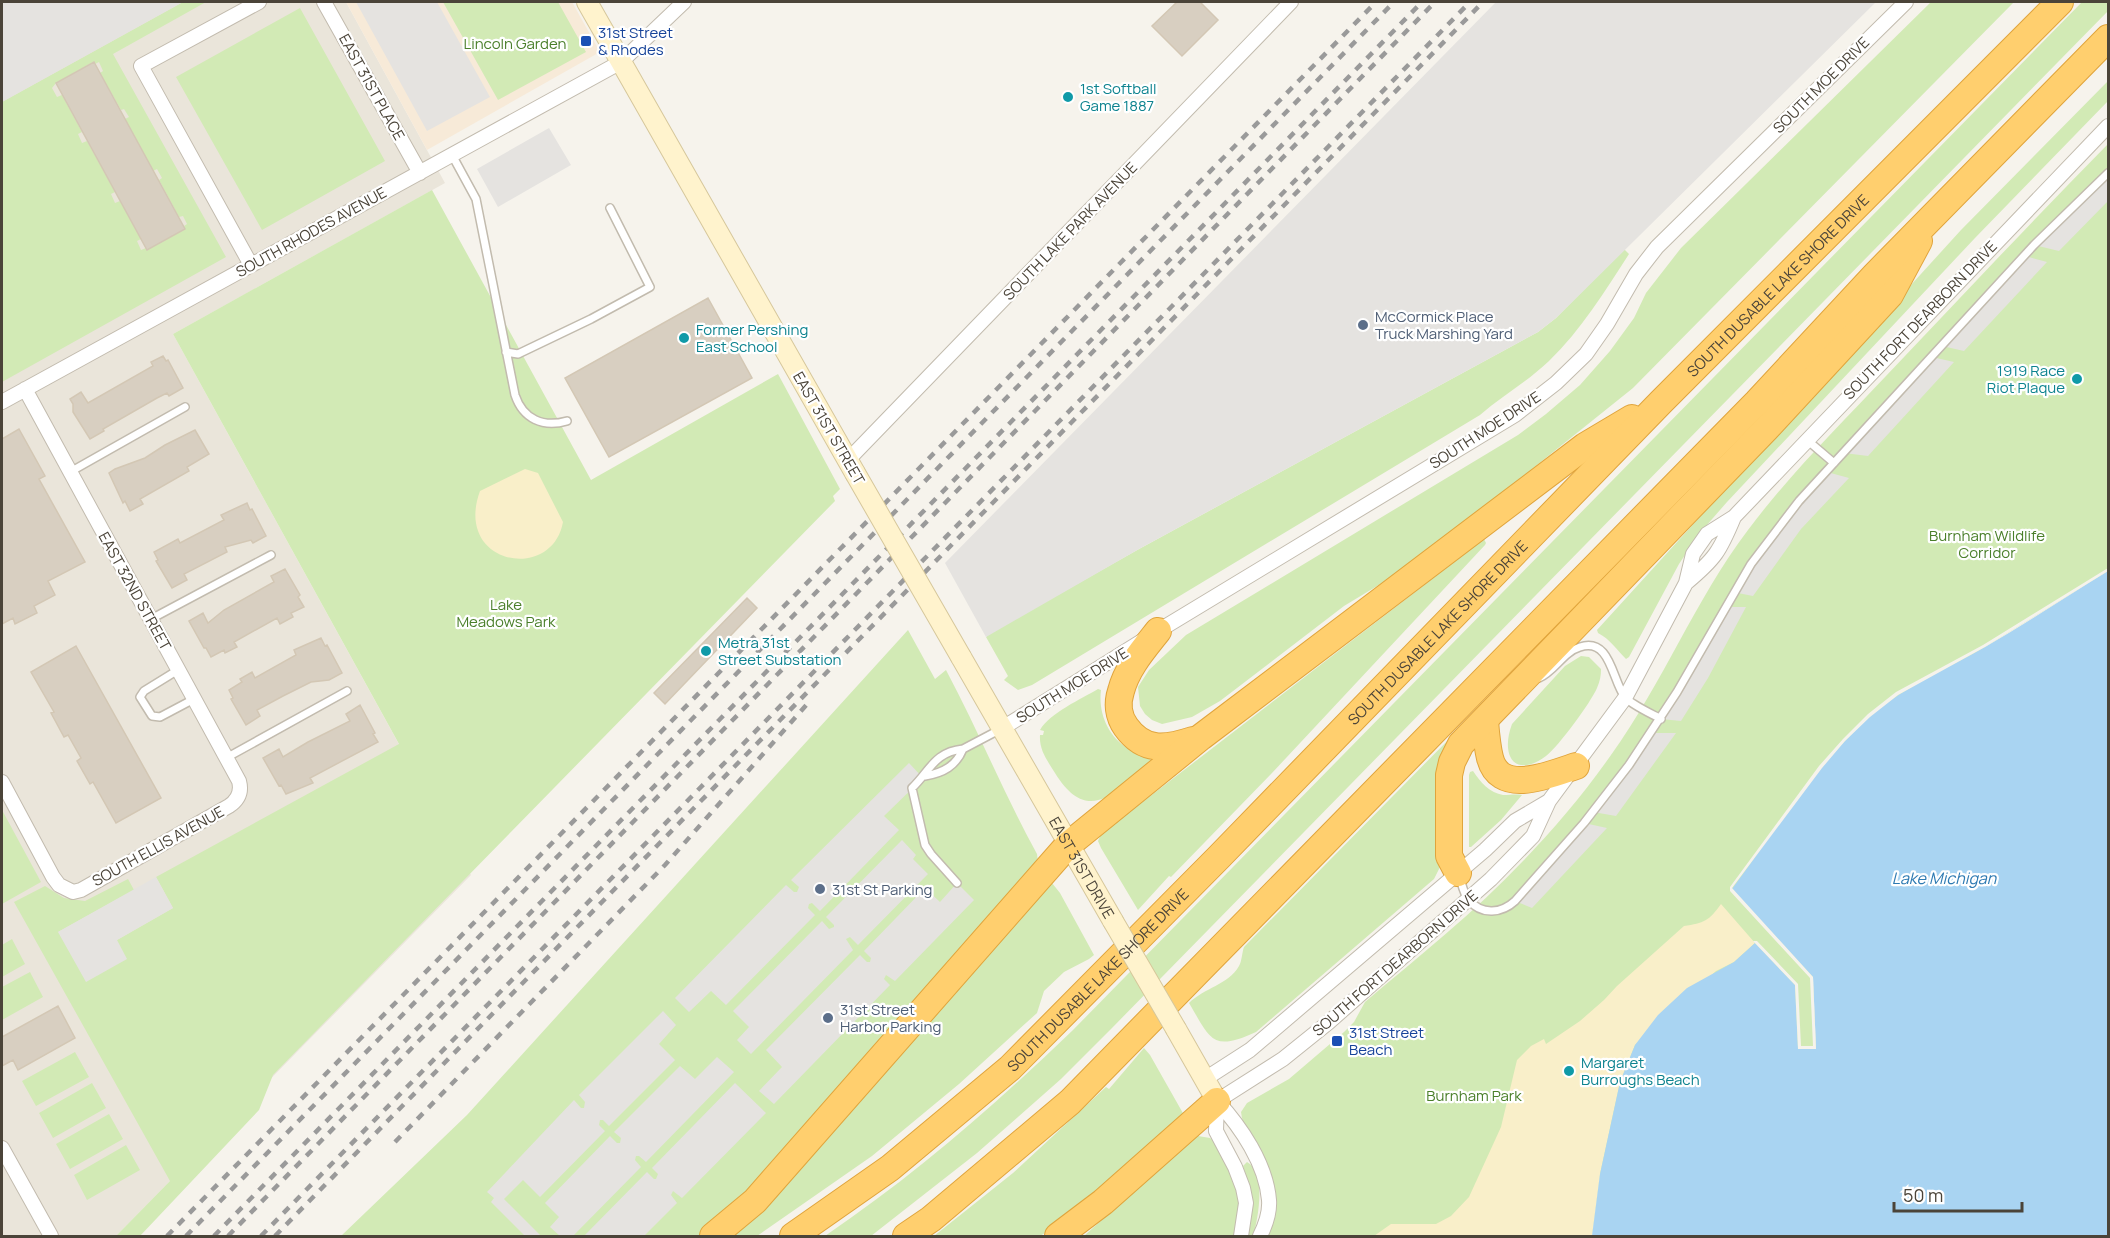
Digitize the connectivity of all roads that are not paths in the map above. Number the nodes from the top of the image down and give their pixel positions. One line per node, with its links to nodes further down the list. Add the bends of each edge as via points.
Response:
1 (259, 2): 16 (street, via 141,66)
2 (324, 2): 12 (street, EAST 31ST PLACE)
3 (587, 2): 9 (main road, EAST 31ST STREET)
4 (684, 2): 9 (street, SOUTH RHODES AVENUE)
5 (1292, 2): 25 (street, SOUTH LAKE PARK AVENUE)
6 (1906, 2): 29 (street, SOUTH MOE DRIVE, via 1657,247 1586,354 1556,383 1515,415)
7 (2060, 2): 20 (highway, SOUTH DUSABLE LAKE SHORE DRIVE)
8 (2109, 38): 15 (highway)
9 (621, 62): 11 (street, SOUTH RHODES AVENUE); 25 (main road, EAST 31ST STREET)
10 (2109, 126): 23 (street, SOUTH FORT DEARBORN DRIVE)
11 (452, 155): 12 (street, SOUTH RHODES AVENUE); 17 (lane, via 476,199)
12 (420, 173): 16 (street, SOUTH RHODES AVENUE)
13 (2109, 173): 24 (lane, via 2030,250)
14 (610, 208): 17 (lane, via 650,288 518,354)
15 (1933, 217): 31 (highway, via 1890,295); 56 (highway, via 1749,410 1070,1102)
16 (251, 265): 18 (street, SOUTH RHODES AVENUE)
17 (506, 352): 22 (lane, via 519,406 541,423)
18 (25, 389): 19 (street, SOUTH RHODES AVENUE); 26 (street, EAST 32ND STREET)
19 (2, 402)
20 (1661, 402): 38 (highway, via 1585,446); 55 (highway, SOUTH DUSABLE LAKE SHORE DRIVE, via 1010,1068 890,1168)
21 (185, 407): 26 (lane)
22 (567, 422)
23 (1807, 440): 24 (lane); 33 (street, SOUTH FORT DEARBORN DRIVE, via 1734,517 1707,534 1693,554 1686,583)
24 (1834, 464): 35 (lane, via 1799,501 1751,564)
25 (851, 466): 37 (main road, EAST 31ST STREET, bridge)
26 (70, 472): 28 (street, EAST 32ND STREET)
27 (271, 555): 28 (lane)
28 (151, 619): 30 (street, EAST 32ND STREET)
29 (1158, 631): 37 (street, SOUTH MOE DRIVE); 38 (highway, via 1126,675 1118,706 1122,722 1145,745 1162,747)
30 (178, 670): 34 (street, EAST 32ND STREET); 34 (lane, via 140,697 152,716 160,717)
31 (1515, 688): 33 (lane, via 1546,674 1570,652 1591,646 1601,650 1609,661); 36 (highway)
32 (348, 691): 40 (lane)
33 (1625, 698): 35 (lane); 41 (street, SOUTH FORT DEARBORN DRIVE)
34 (194, 699): 40 (street, EAST 32ND STREET)
35 (1660, 719): 49 (lane, via 1593,812 1515,901 1506,909 1493,912)
36 (1485, 721): 41 (highway, via 1490,760 1505,778 1535,779); 47 (highway, via 1461,744 1449,775 1449,856)
37 (1001, 729): 39 (lane); 46 (main road, EAST 31ST DRIVE)
38 (1201, 737): 46 (highway)
39 (963, 749): 42 (lane, via 953,750 930,765); 42 (lane, via 958,760 947,768)
40 (226, 758): 44 (street, EAST 32ND STREET, via 239,781)
41 (1576, 766): 45 (street, SOUTH FORT DEARBORN DRIVE)
42 (925, 776): 48 (lane, via 912,788 925,845)
43 (2, 782): 44 (street, SOUTH ELLIS AVENUE, via 53,877 73,892 229,806)
44 (239, 794)
45 (1549, 801): 47 (street, SOUTH FORT DEARBORN DRIVE, via 1515,821); 49 (street, SOUTH FORT DEARBORN DRIVE, via 1533,836)
46 (1068, 845): 50 (main road, EAST 31ST DRIVE, bridge); 54 (highway, via 755,1201)
47 (1458, 873): 49 (lane); 50 (street, SOUTH FORT DEARBORN DRIVE, via 1250,1050)
48 (957, 883)
49 (1468, 900): 51 (street, SOUTH FORT DEARBORN DRIVE, via 1283,1059)
50 (1205, 1079): 51 (main road, EAST 31ST DRIVE)
51 (1217, 1101): 57 (highway, via 1103,1202); 58 (street, via 1216,1131 1235,1167 1246,1203); 59 (street, via 1234,1119 1265,1182 1269,1202)
52 (2, 1148): 53 (street)
53 (51, 1236)
54 (713, 1236)
55 (793, 1236)
56 (906, 1236)
57 (1058, 1236)
58 (1241, 1236)
59 (1260, 1236)

